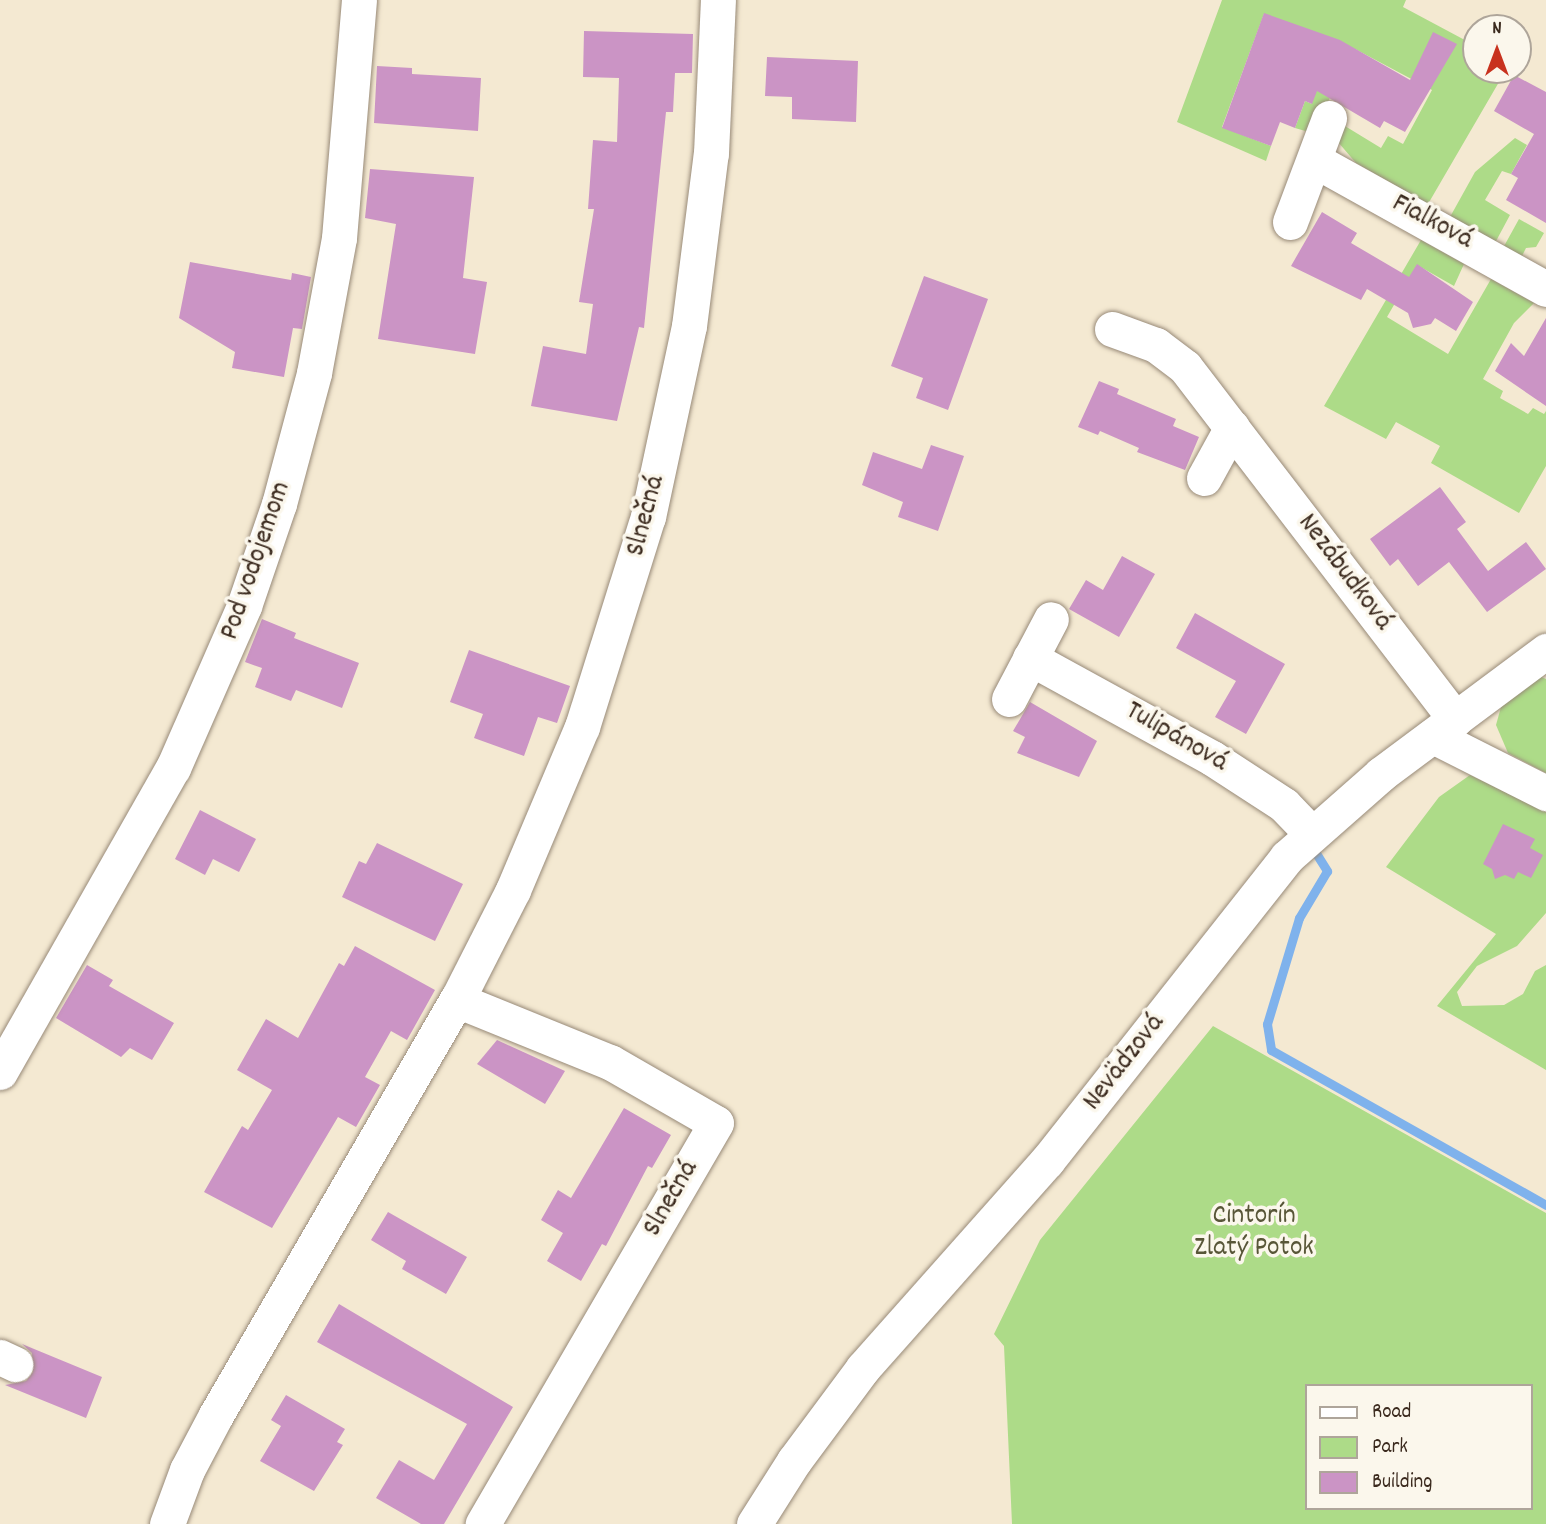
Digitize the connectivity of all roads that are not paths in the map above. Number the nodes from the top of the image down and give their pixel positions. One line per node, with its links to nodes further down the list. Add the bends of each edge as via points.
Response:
1 (359, 0): 18 (street, Pod vodojemom, via 340,238 314,373 275,515 244,606 173,768)
2 (718, 0): 17 (street, Slnečná, via 716,82 702,236 689,326 648,517 582,727 513,890)
3 (1329, 118): 4 (street)
4 (1317, 160): 5 (street); 6 (street, Fialková)
5 (1290, 222)
6 (1546, 289)
7 (1112, 329): 8 (street, Nezábudková, via 1156,345 1185,368)
8 (1232, 427): 9 (street); 14 (street, Nezábudková)
9 (1204, 478)
10 (1051, 619): 12 (street)
11 (1546, 651): 14 (street, Nevädzová)
12 (1030, 658): 13 (street); 16 (street, Tulipánová, via 1212,758 1284,805)
13 (1009, 699)
14 (1444, 727): 15 (street, Nezábudková); 16 (street, Nevädzová)
15 (1546, 793)
16 (1311, 833): 21 (street, Nevädzová, via 1256,895 1047,1161 863,1368 793,1461)
17 (457, 1000): 19 (street, Slnečná, via 216,1415 187,1470); 20 (street, Slnečná, via 610,1062 716,1123)
18 (0, 1072)
19 (167, 1524)
20 (483, 1524)
21 (754, 1524)

